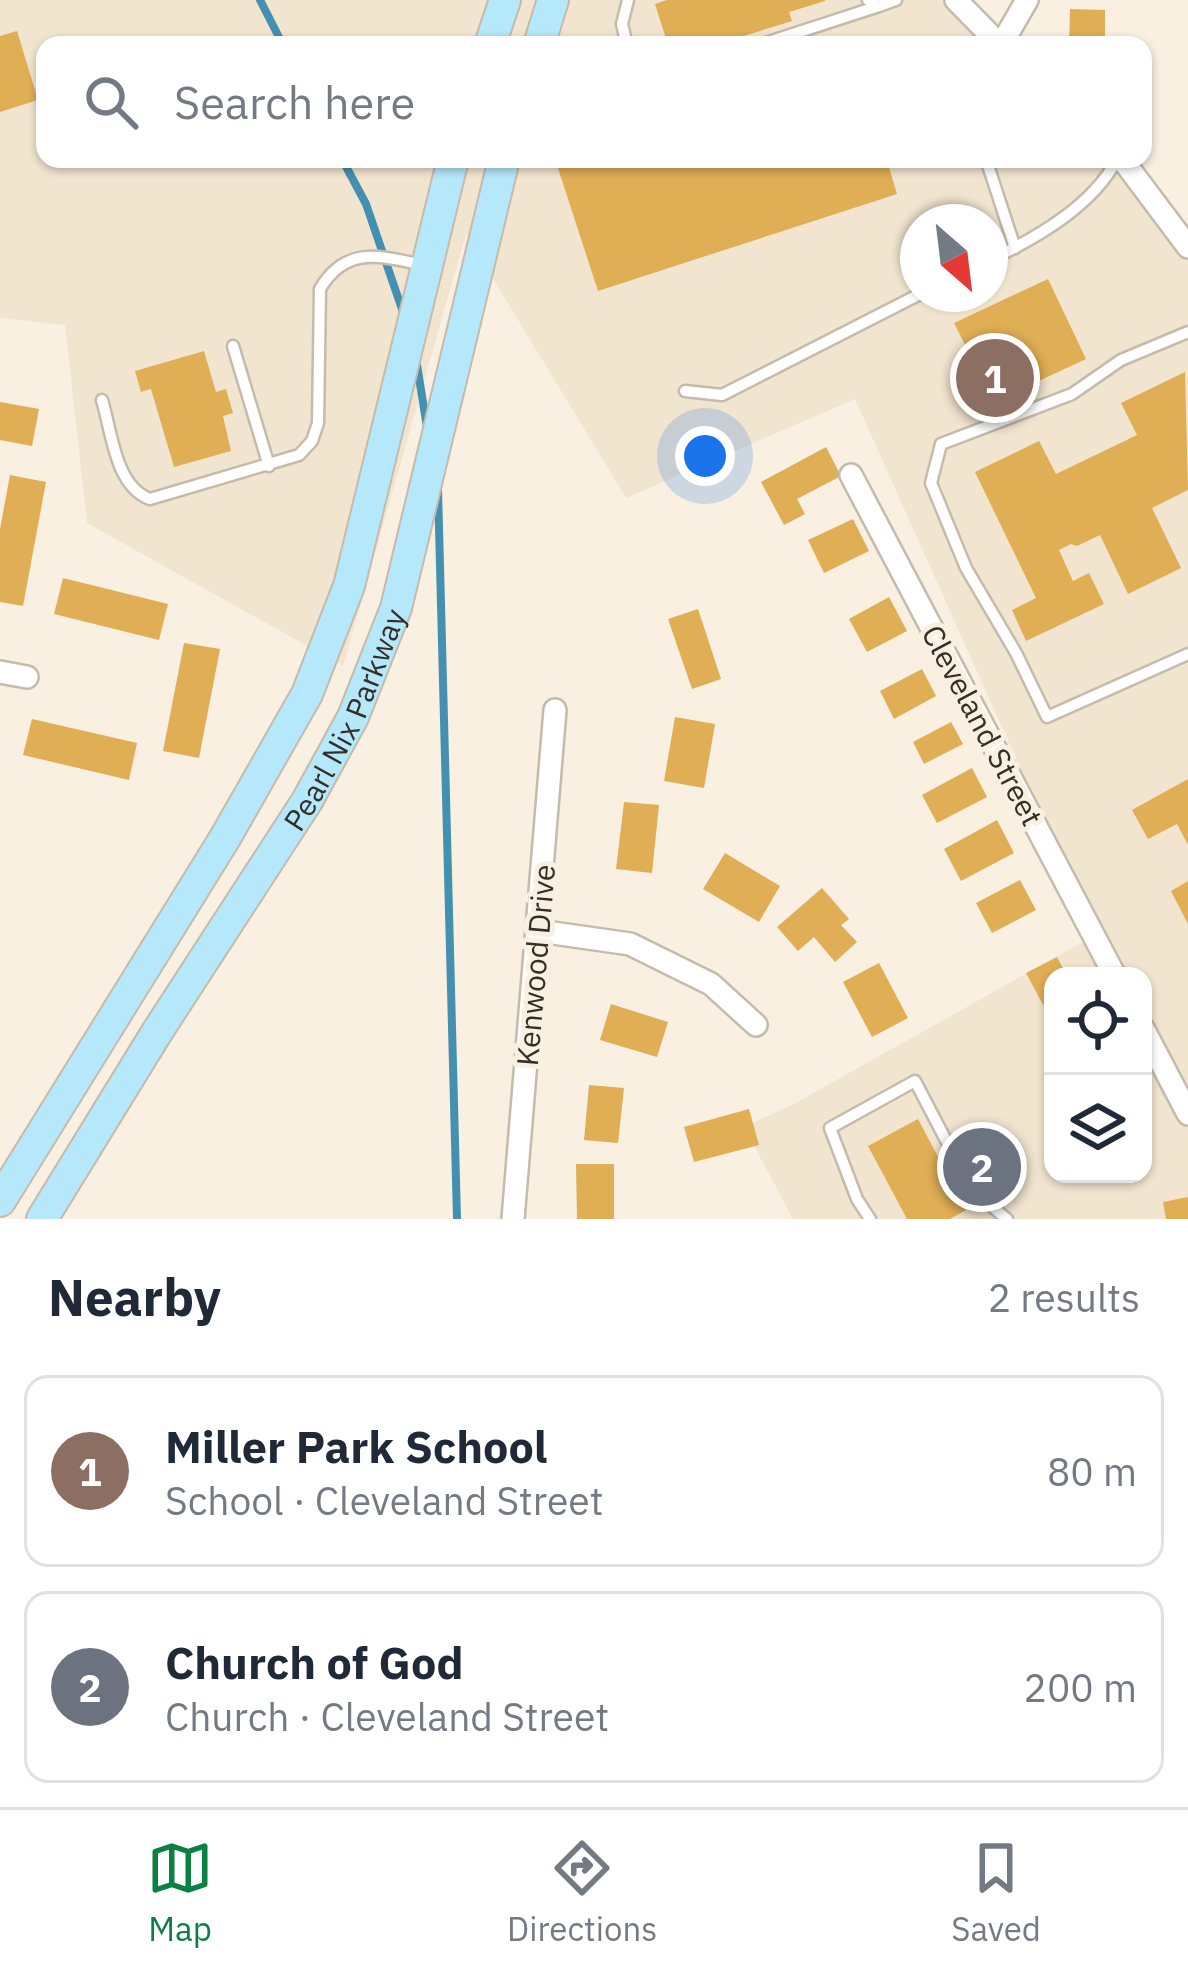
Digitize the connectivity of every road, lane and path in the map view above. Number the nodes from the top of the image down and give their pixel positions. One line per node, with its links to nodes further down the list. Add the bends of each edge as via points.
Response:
1 (506, 0): 8 (main road)
2 (553, 0): 9 (main road)
3 (628, 0): 10 (lane)
4 (896, 0): 7 (lane)
5 (956, 0): 12 (street)
6 (1027, 0): 13 (street)
7 (873, 3): 11 (lane)
8 (493, 36)
9 (542, 36)
10 (625, 36)
11 (783, 36)
12 (991, 36)
13 (1005, 36)
14 (450, 168): 24 (main road, Pearl Nix Parkway)
15 (502, 168): 42 (main road, Pearl Nix Parkway, via 396,608 353,717)
16 (989, 168): 22 (lane)
17 (1114, 168): 22 (lane)
18 (1128, 168): 21 (street)
19 (1131, 168): 20 (street)
20 (1188, 221)
21 (1188, 247)
22 (1016, 248): 23 (lane)
23 (1008, 252)
24 (426, 266): 30 (lane, via 366,256 331,271 320,289 319,423 299,455); 41 (main road, Pearl Nix Parkway, via 349,586 307,694)
25 (900, 304): 28 (lane, via 722,395)
26 (1187, 334): 32 (lane, via 1121,360 1072,394 941,444 931,483 966,568 1047,717)
27 (233, 346): 30 (lane)
28 (685, 391)
29 (102, 400): 30 (lane, via 126,482 149,500)
30 (269, 466)
31 (851, 475): 37 (street, Cleveland Street)
32 (1188, 654)
33 (0, 672): 34 (street)
34 (27, 677)
35 (555, 710): 36 (street, Kenwood Drive)
36 (539, 931): 38 (street, via 630,944 711,983); 43 (street, Kenwood Drive)
37 (1110, 967)
38 (756, 1025)
39 (1152, 1045): 40 (street)
40 (1188, 1114)
41 (0, 1201)
42 (42, 1219)
43 (513, 1219)
44 (870, 1219): 45 (lane, via 830,1128 915,1082 972,1190)
45 (1007, 1219)

